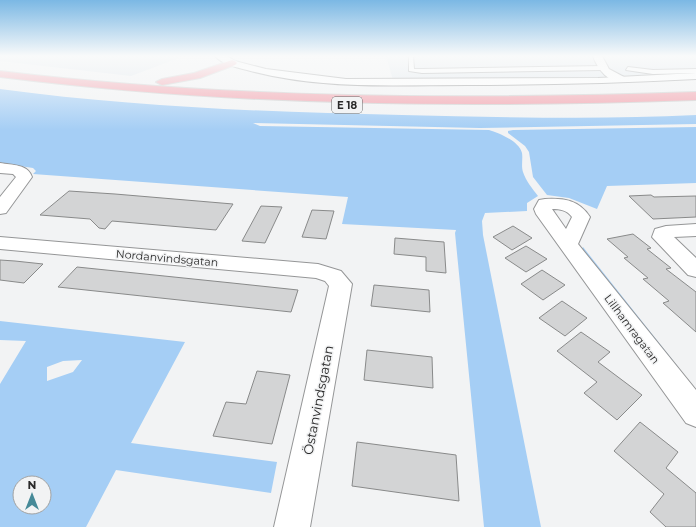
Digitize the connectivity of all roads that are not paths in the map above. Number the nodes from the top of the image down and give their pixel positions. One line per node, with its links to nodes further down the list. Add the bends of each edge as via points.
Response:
1 (5, 81): 8 (highway, E 18, via 99,92 256,103 480,107)
2 (69, 81): 7 (highway, E 18, via 187,92 331,99 503,101 619,100)
3 (87, 81): 4 (highway, E 18, via 146,84)
4 (168, 81)
5 (328, 81): 6 (street)
6 (584, 81)
7 (696, 96)
8 (696, 104)
9 (0, 168): 10 (street, via 23,173 23,180)
10 (0, 209)
11 (696, 230): 14 (street, via 666,232 662,233 662,237)
12 (0, 243): 15 (street, Nordanvindsgatan, via 318,271)
13 (568, 245): 16 (street, Lillhamragatan)
14 (696, 270)
15 (334, 276): 17 (street, Östanvindsgatan, via 340,284)
16 (691, 400)
17 (292, 527)

